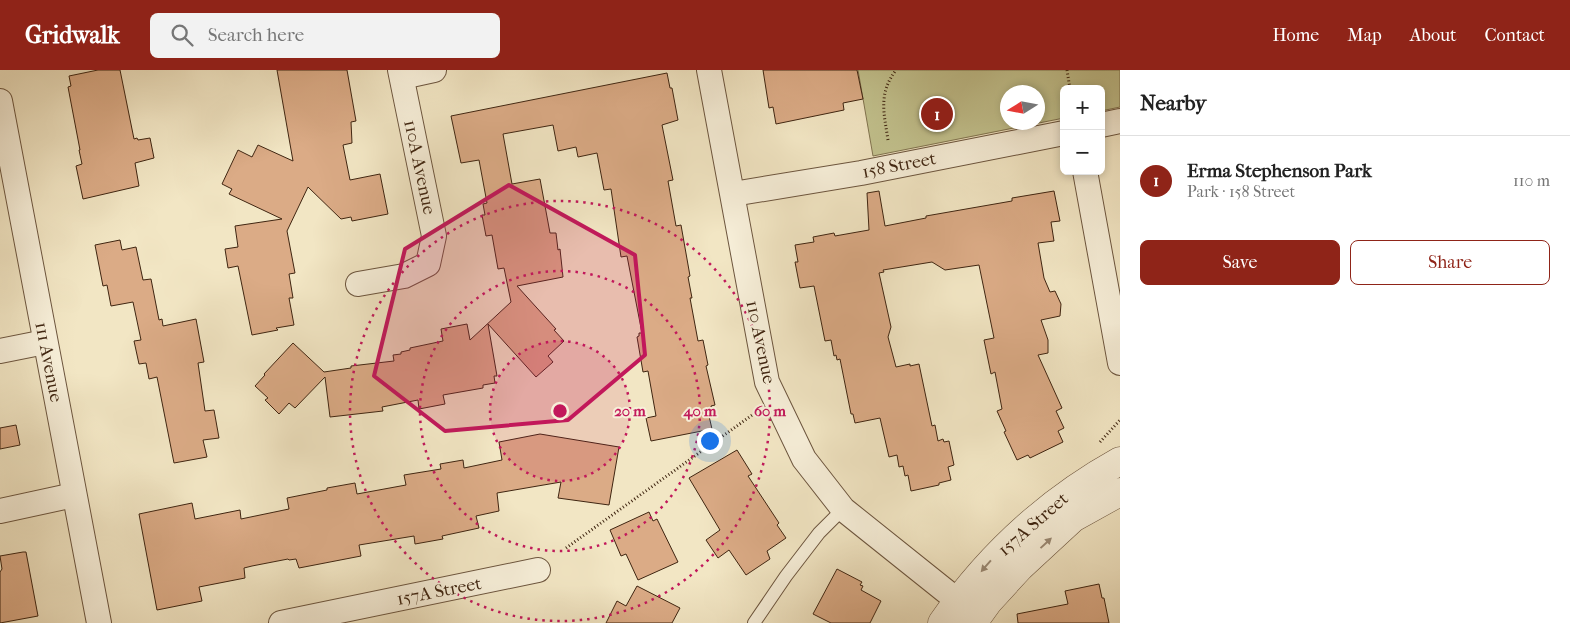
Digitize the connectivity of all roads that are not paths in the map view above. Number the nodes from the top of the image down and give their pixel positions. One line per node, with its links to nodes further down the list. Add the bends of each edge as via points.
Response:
1 (434, 70): 3 (street)
2 (709, 70): 9 (street, 110 Avenue)
3 (401, 73): 10 (street, 110A Avenue, via 434,236 428,264 404,276)
4 (0, 101): 11 (street, 111 Avenue)
5 (1120, 121): 6 (street)
6 (1105, 124)
7 (1060, 134): 9 (street, 158 Street, via 861,173)
8 (1086, 175): 13 (street)
9 (733, 194): 17 (street, 110 Avenue, via 767,382 804,459)
10 (358, 284)
11 (45, 342): 12 (street); 16 (street, 111 Avenue)
12 (0, 351)
13 (1120, 363)
14 (1120, 461): 20 (street, 157A Street, one-way to 20, via 1057,501 1023,528 994,558)
15 (1120, 492): 20 (street, 157A Street, one-way to 15, via 1073,518)
16 (74, 495): 18 (street); 21 (street, 111 Avenue)
17 (843, 509): 20 (street, 110 Avenue); 23 (lane, via 814,540)
18 (0, 510)
19 (538, 570): 22 (street, 157A Street)
20 (970, 614): 24 (street)
21 (99, 623)
22 (281, 623)
23 (754, 623)
24 (942, 623)

